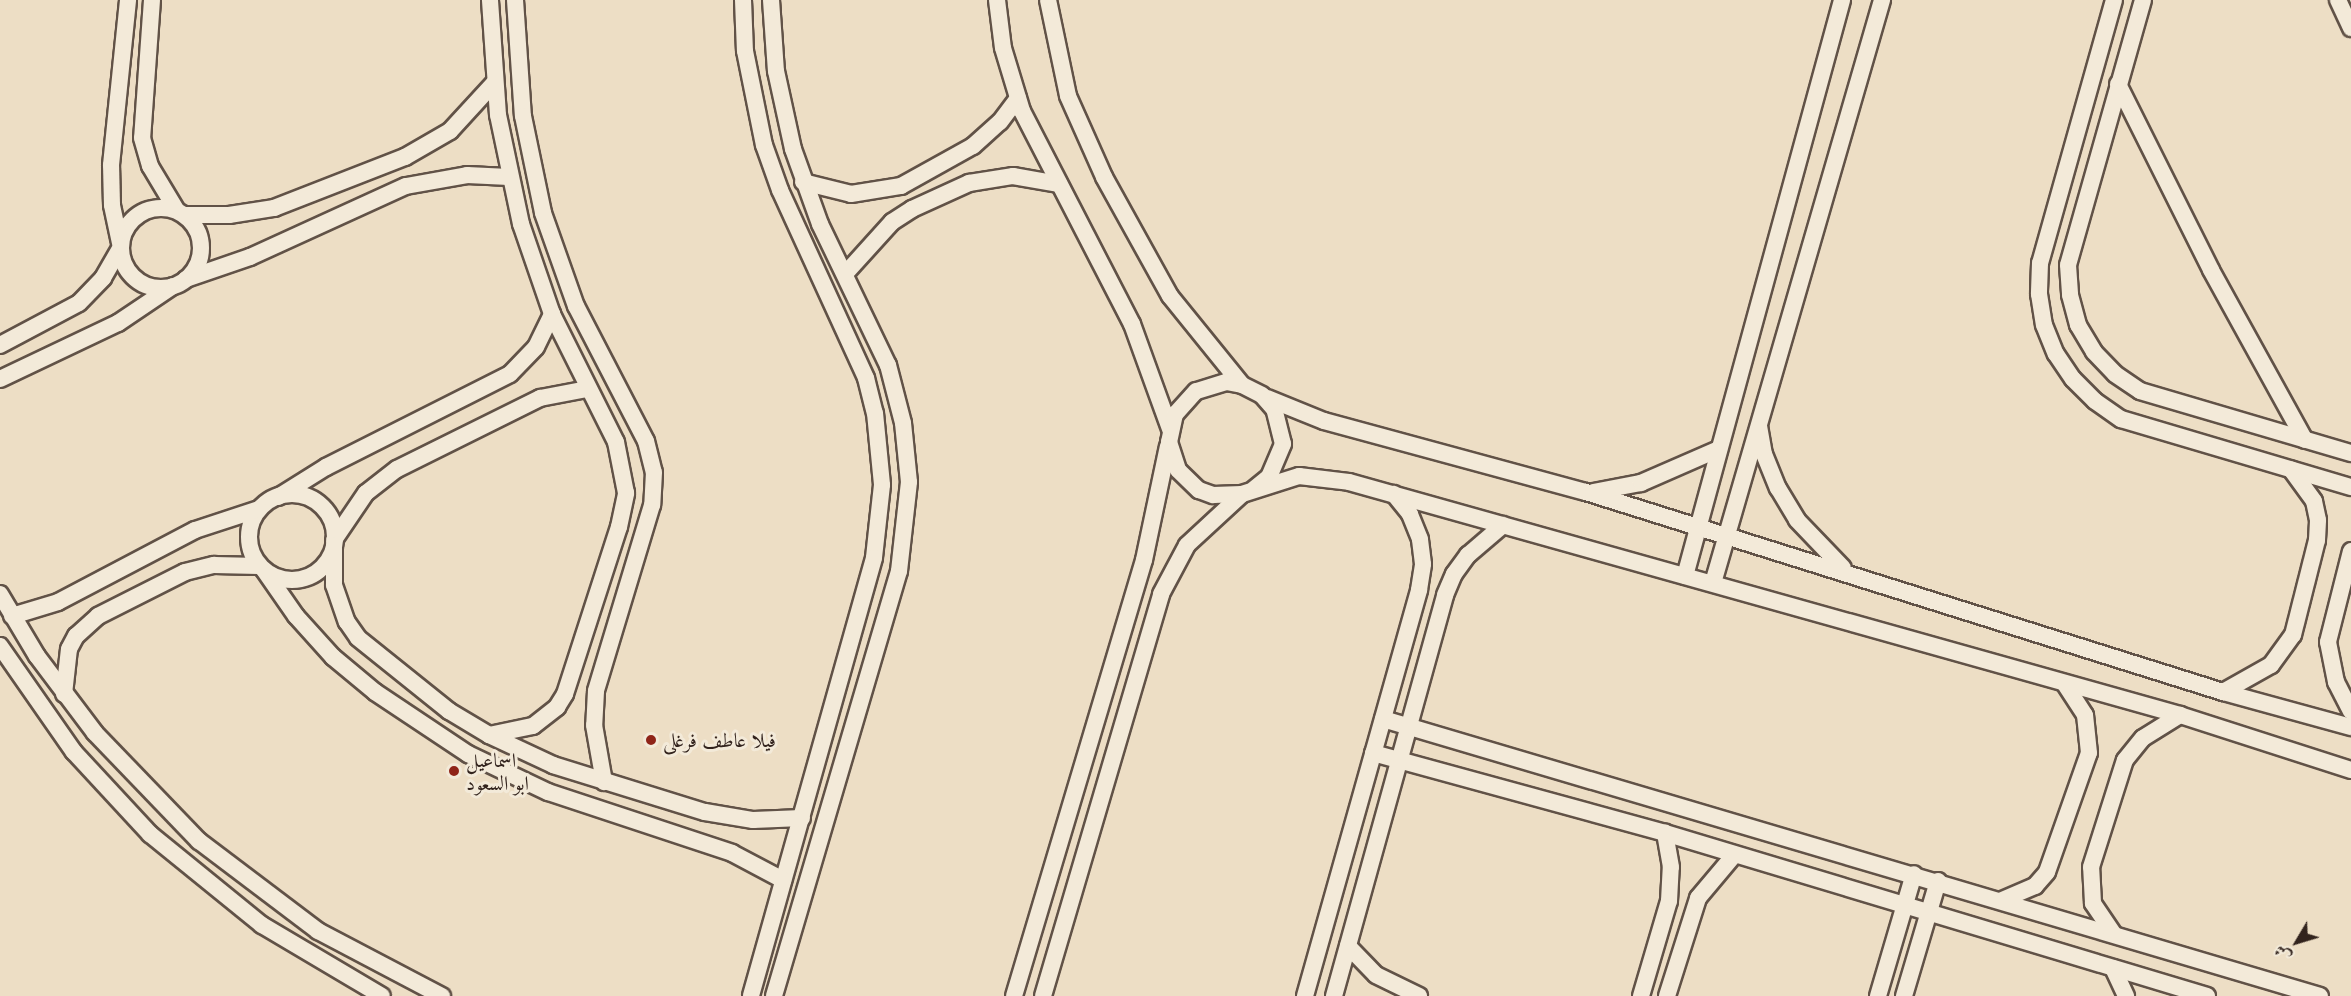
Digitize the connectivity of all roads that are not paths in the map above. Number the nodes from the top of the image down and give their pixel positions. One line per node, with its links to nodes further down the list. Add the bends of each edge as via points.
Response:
1 (128, 0): 22 (street, via 111,165 112,205)
2 (152, 0): 21 (street, via 142,138 150,166)
3 (490, 0): 15 (street)
4 (515, 0): 67 (street, via 523,116 543,213 576,306 646,441 654,472 652,505 596,691 594,726)
5 (742, 0): 68 (street, via 745,51 764,145 780,190 853,344 875,413 880,449 882,486 874,558)
6 (771, 0): 19 (street, via 783,110)
7 (997, 0): 17 (street, via 1003,48)
8 (1048, 0): 28 (street, via 1068,96 1104,177 1170,296)
9 (1842, 0): 34 (street)
10 (1882, 0): 31 (street)
11 (2114, 0): 36 (street, via 2040,263 2044,325 2073,380 2121,419)
12 (2143, 0): 16 (street)
13 (2338, 0): 14 (street)
14 (2351, 28)
15 (494, 83): 18 (street); 21 (street, via 450,130 405,157 284,206 230,215)
16 (2118, 84): 33 (street, via 2211,270); 33 (street, via 2068,265 2078,325 2101,359 2140,391)
17 (1018, 98): 19 (street, via 987,135 901,186 851,194); 20 (street)
18 (509, 177): 24 (street, via 467,175 406,186 250,257); 25 (street)
19 (803, 182): 23 (street)
20 (1059, 184): 23 (street, via 1013,176 969,183 892,222); 32 (street, via 1132,324)
21 (181, 213): 22 (street, via 159,207 138,214 123,232); 24 (street, via 197,230 201,252 198,264)
22 (120, 245): 24 (street, via 124,265 140,282 162,288); 26 (street, via 103,278 79,303)
23 (845, 274): 84 (street, via 877,338 897,394 908,453 908,512 899,571)
24 (179, 282): 27 (street, via 118,323)
25 (552, 314): 29 (street); 41 (street, via 537,347 510,374 326,467)
26 (0, 345)
27 (0, 379)
28 (1242, 385): 30 (street); 32 (street, via 1226,382 1196,391 1175,414)
29 (587, 389): 46 (street, via 540,398 397,469 366,493); 63 (street, via 622,458 624,510 566,694 546,718 533,726)
30 (1262, 395): 38 (street, via 1274,409 1283,444 1269,477); 39 (street, via 1324,421)
31 (1758, 420): 45 (street); 49 (street, via 1764,454 1778,488 1821,548)
32 (1169, 435): 38 (street, via 1178,470 1199,490 1228,496); 85 (street, via 1144,560)
33 (2305, 440): 35 (street)
34 (1719, 449): 39 (street, via 1641,483); 44 (street)
35 (2351, 453)
36 (2291, 469): 37 (street); 56 (street, via 2314,501 2318,520 2317,540 2293,635 2271,665 2240,686)
37 (2351, 487)
38 (1248, 491): 40 (street, via 1299,476 1325,476); 86 (street, via 1187,545 1161,594)
39 (1586, 492): 44 (street)
40 (1394, 494): 43 (street); 60 (street, via 1410,514 1420,538 1423,564)
41 (278, 497): 42 (street); 46 (street, via 291,494 317,503 330,519)
42 (259, 509): 48 (street, via 249,537); 53 (street, via 195,530 58,602)
43 (1503, 525): 50 (street); 61 (street, via 1468,555 1454,574)
44 (1698, 527): 45 (street); 50 (street)
45 (1726, 535): 49 (street); 51 (street)
46 (334, 542): 48 (street, via 326,562 312,575 287,580); 63 (street, via 334,585 339,604 358,638 449,711)
47 (2351, 551): 58 (street, via 2328,642 2336,682)
48 (262, 568): 57 (street, via 214,565 185,572 98,616 76,636 69,650); 72 (street, via 296,616 333,657 375,692 468,754 549,792 732,853)
49 (1848, 573): 56 (street)
50 (1685, 576): 51 (street)
51 (1713, 583): 55 (street)
52 (0, 594): 53 (street)
53 (12, 616): 57 (street)
54 (0, 646): 81 (street, via 74,752 150,834 262,925)
55 (2064, 683): 59 (street); 74 (street, via 2085,716 2089,753 2047,872 2035,886)
56 (2223, 692): 62 (street)
57 (64, 694): 82 (street, via 162,807 237,873 318,931)
58 (2351, 711)
59 (2180, 715): 66 (street); 77 (street, via 2143,738 2125,760 2091,867 2093,903)
60 (1383, 719): 61 (street); 64 (street)
61 (1409, 726): 65 (street); 71 (street)
62 (2351, 727)
63 (489, 735): 67 (street, via 553,765)
64 (1373, 753): 65 (street); 87 (street)
65 (1400, 760): 69 (street); 78 (street)
66 (2351, 770)
67 (604, 782): 68 (street, via 729,818)
68 (802, 818): 72 (street)
69 (1665, 833): 70 (street); 90 (street, via 1671,867 1668,902)
70 (1735, 854): 75 (street); 91 (street, via 1714,874 1698,898)
71 (1914, 874): 73 (street); 75 (street)
72 (783, 880): 83 (street)
73 (1938, 881): 74 (street); 76 (street)
74 (2002, 900): 77 (street)
75 (1906, 905): 76 (street); 92 (street)
76 (1929, 912): 79 (street); 93 (street)
77 (2114, 933): 95 (street)
78 (1348, 946): 88 (street); 89 (street, via 1376,975)
79 (2113, 968): 80 (street); 94 (street)
80 (2202, 995)
81 (382, 996)
82 (442, 996)
83 (751, 996)
84 (774, 996)
85 (1014, 996)
86 (1043, 996)
87 (1305, 996)
88 (1334, 996)
89 (1419, 996)
90 (1641, 996)
91 (1667, 996)
92 (1878, 996)
93 (1904, 996)
94 (2126, 996)
95 (2320, 996)

